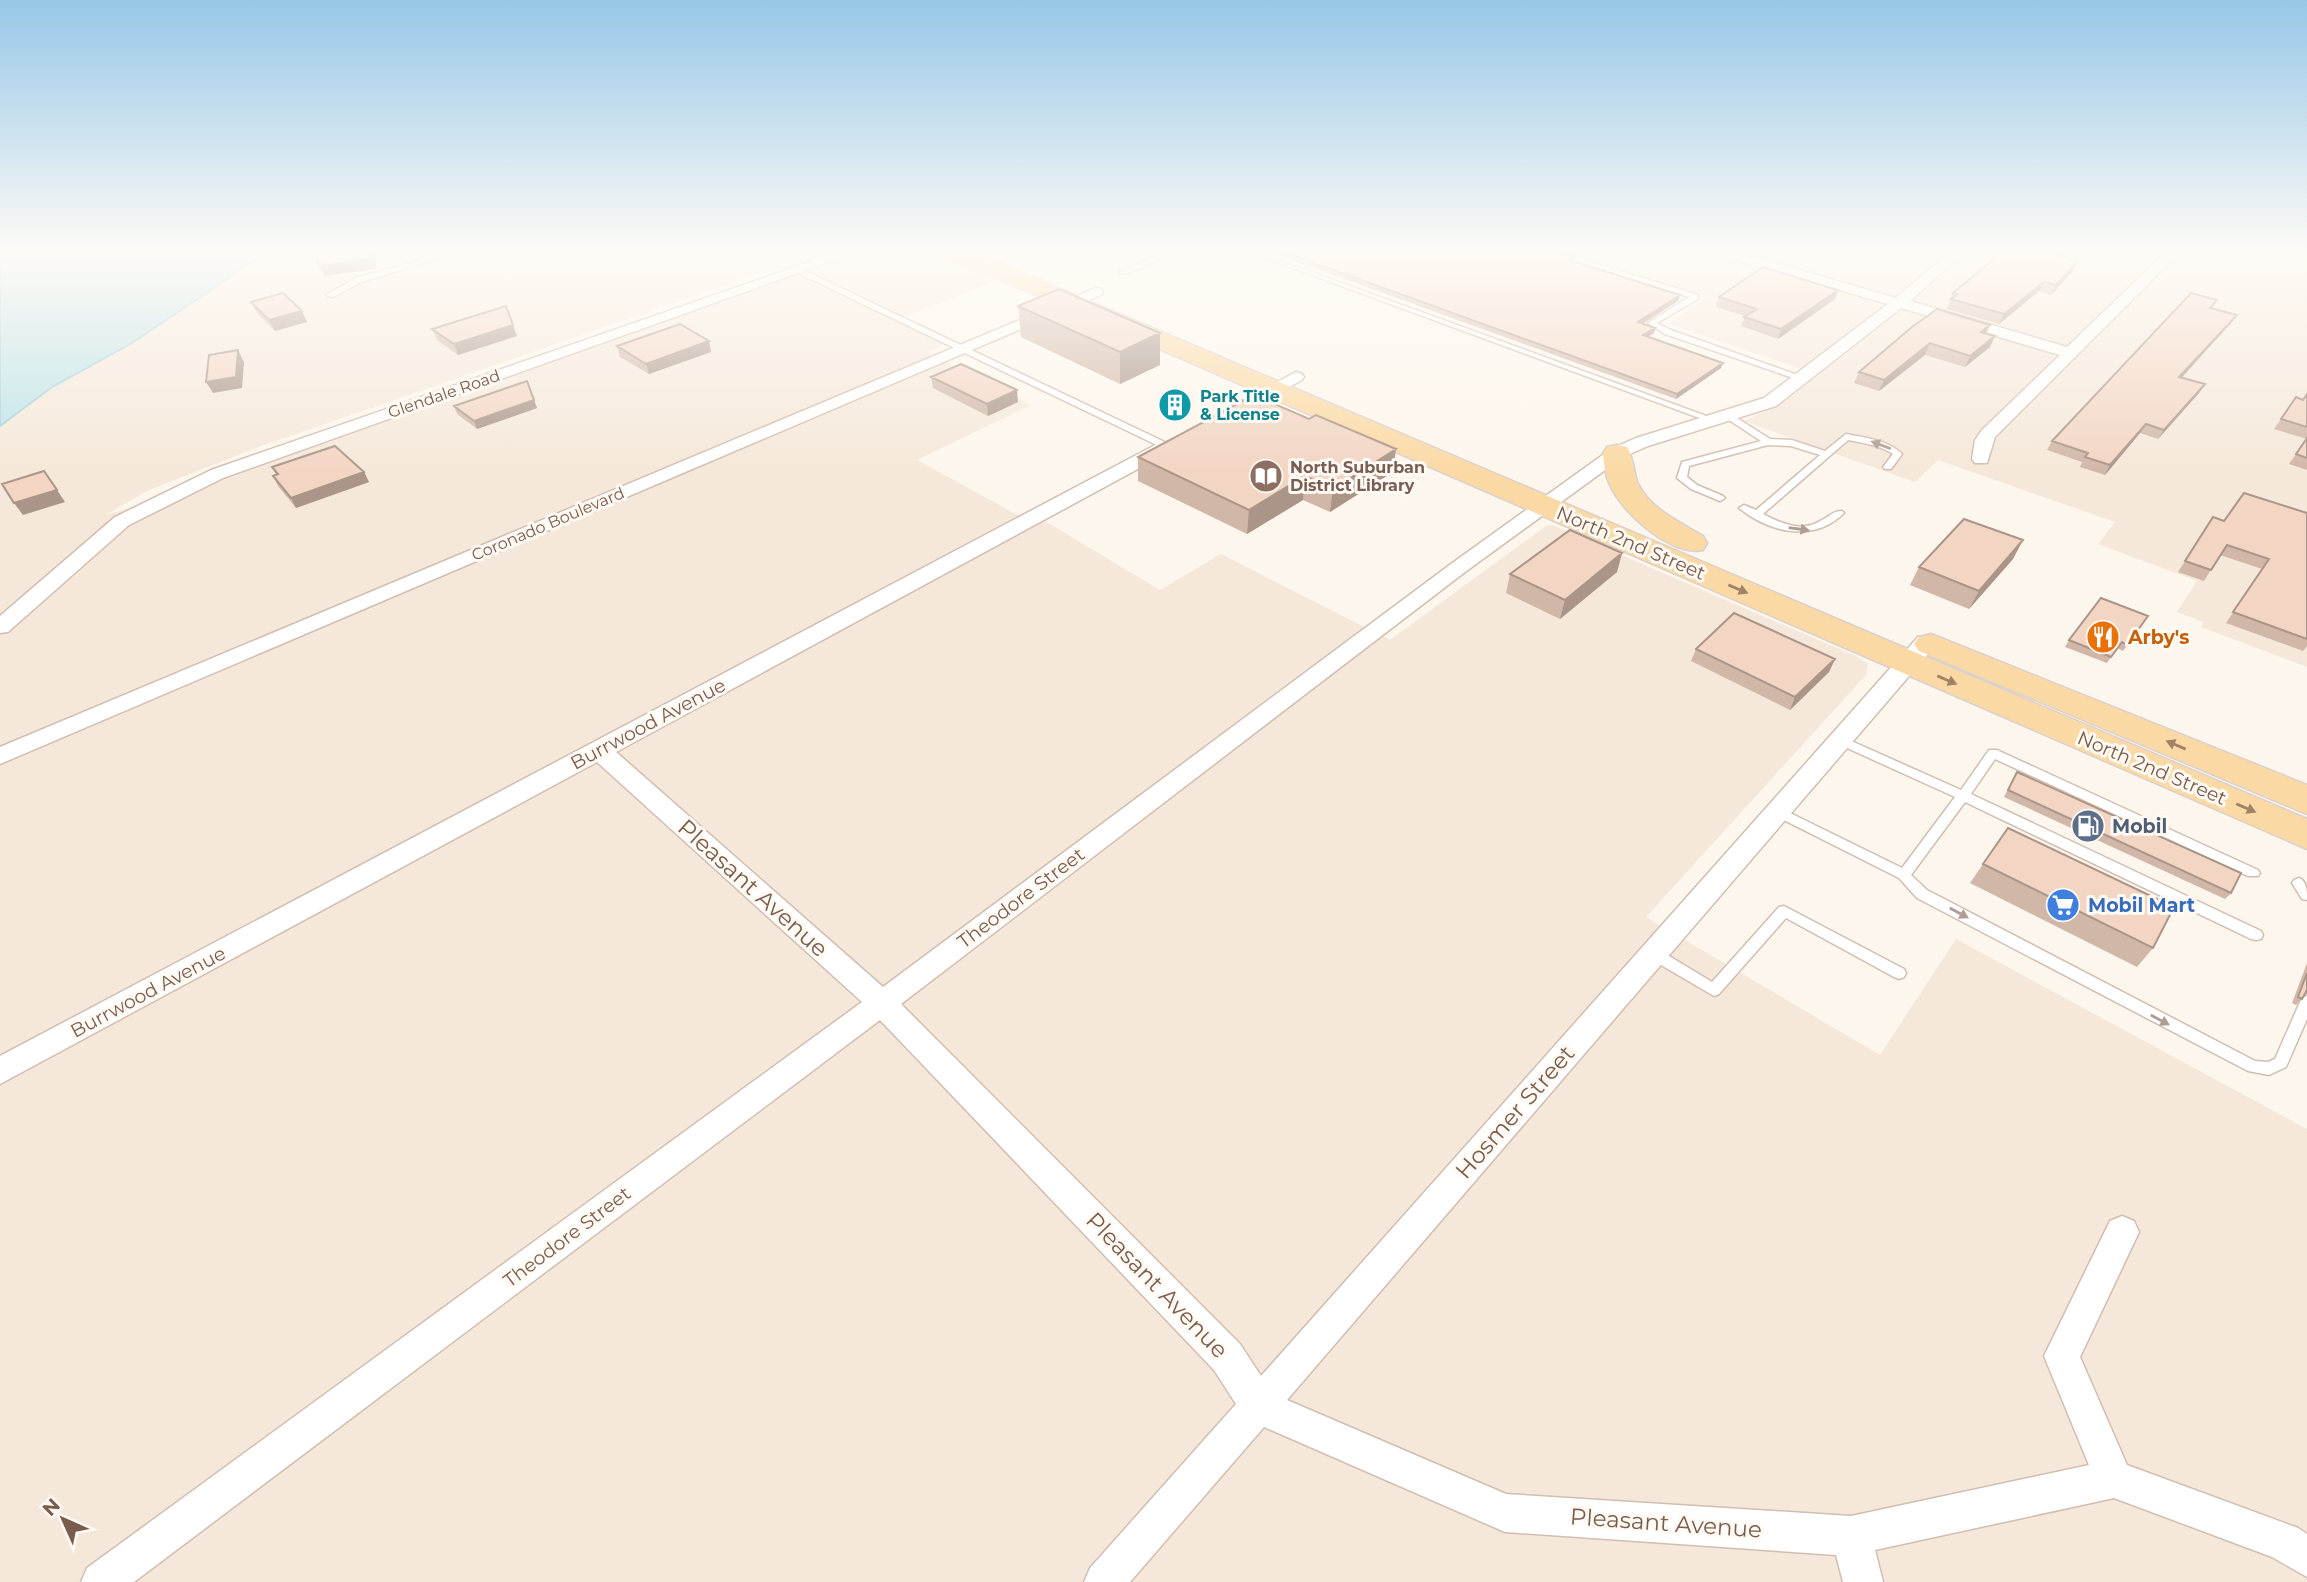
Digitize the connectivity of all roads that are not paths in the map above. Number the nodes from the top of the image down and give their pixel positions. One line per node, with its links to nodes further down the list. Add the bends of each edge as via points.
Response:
1 (640, 326): 29 (street, Glendale Road, via 217,474 122,522)
2 (917, 326): 10 (lane)
3 (1016, 326): 10 (street, Coronado Boulevard)
4 (1152, 326): 13 (main road, North 2nd Street)
5 (1463, 326): 14 (lane)
6 (1658, 326): 12 (lane)
7 (1869, 326): 12 (street, Theodore Street)
8 (1976, 326): 11 (street)
9 (2099, 326): 11 (street)
10 (964, 348): 18 (lane); 33 (street, Coronado Boulevard)
11 (2071, 354): 21 (street, via 1988,434)
12 (1802, 378): 14 (street, Theodore Street, via 1770,402)
13 (1285, 382): 15 (street); 24 (main road, North 2nd Street)
14 (1722, 418): 17 (lane); 19 (street, Theodore Street)
15 (1212, 421)
16 (1189, 434): 18 (street, Burrwood Avenue)
17 (1768, 442): 20 (lane, via 1792,443); 23 (lane, via 1685,464 1682,478)
18 (1166, 446): 32 (street, Burrwood Avenue)
19 (1617, 453): 24 (street, Theodore Street); 28 (main road, via 1621,484 1658,522)
20 (1825, 454): 22 (lane, one-way to 20, via 1898,454 1869,441 1846,437); 27 (lane)
21 (1981, 459)
22 (1888, 467)
23 (1720, 498)
24 (1554, 499): 28 (main road, North 2nd Street); 30 (main road, North 2nd Street, one-way to 30); 46 (street, Theodore Street)
25 (1744, 508): 27 (lane)
26 (1839, 513): 27 (lane, one-way to 26, via 1792,529 1812,531)
27 (1757, 514)
28 (1692, 543): 30 (main road, North 2nd Street)
29 (0, 627)
30 (1917, 652): 31 (street, Hosmer Street); 35 (main road, North 2nd Street, one-way to 30); 37 (main road, North 2nd Street, one-way to 37)
31 (1840, 740): 34 (lane); 36 (street, Hosmer Street)
32 (599, 750): 46 (street, Pleasant Avenue); 47 (street, Burrwood Avenue)
33 (0, 756)
34 (1963, 796): 38 (lane, via 1993,754); 39 (lane); 42 (lane)
35 (2307, 800)
36 (1778, 812): 39 (lane); 43 (street, Hosmer Street)
37 (2306, 830)
38 (2253, 873)
39 (1904, 875): 45 (lane, one-way to 45, via 1922,894 2253,1067 2269,1069 2281,1063)
40 (2298, 883): 41 (lane)
41 (2307, 895)
42 (2256, 935)
43 (1654, 954): 44 (lane, via 1714,990 1784,911); 49 (street, Hosmer Street)
44 (1899, 973)
45 (2307, 1002)
46 (882, 1003): 49 (street, Pleasant Avenue, via 1227,1357); 53 (street, Theodore Street)
47 (0, 1071)
48 (2122, 1232): 50 (street, via 2062,1356)
49 (1259, 1406): 51 (street, Pleasant Avenue, via 1505,1513); 54 (street, Hosmer Street)
50 (2114, 1479): 51 (street, Pleasant Avenue); 52 (street, via 2284,1542)
51 (1851, 1536): 55 (street)
52 (2307, 1557)
53 (102, 1582)
54 (1104, 1582)
55 (1863, 1582)

